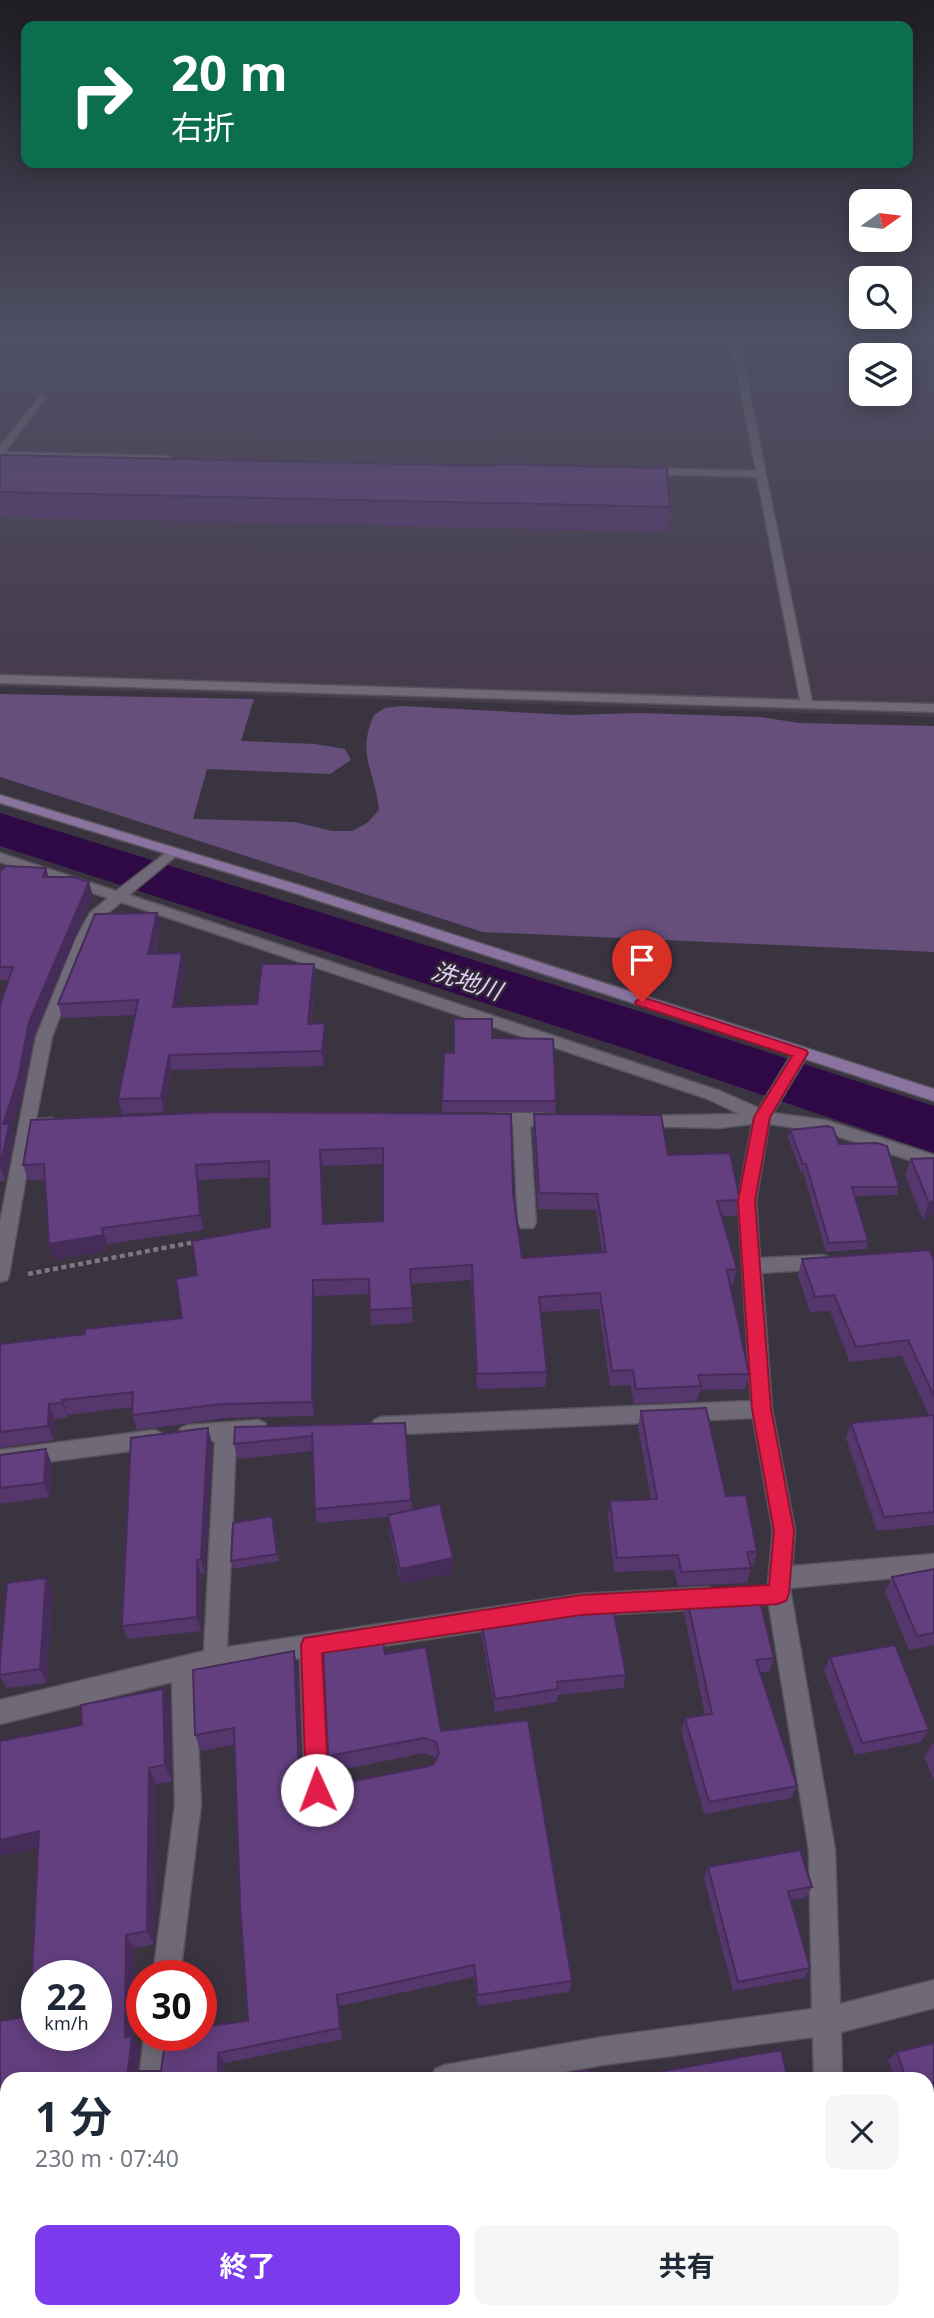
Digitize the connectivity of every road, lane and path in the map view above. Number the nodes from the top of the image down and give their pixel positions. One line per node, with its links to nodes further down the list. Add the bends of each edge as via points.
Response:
1 (758, 449): 5 (street)
2 (0, 454): 3 (street)
3 (180, 459)
4 (638, 471): 5 (street)
5 (763, 474): 7 (street)
6 (0, 679): 7 (street)
7 (807, 704): 8 (street)
8 (934, 708)
9 (0, 799): 10 (street)
10 (166, 857): 13 (street); 14 (street, via 300,890)
11 (5, 858): 12 (street); 13 (street)
12 (0, 878)
13 (123, 891): 16 (street); 22 (street, via 95,916 82,938 44,1037)
14 (797, 1059): 15 (street); 16 (street)
15 (934, 1095)
16 (764, 1113): 20 (street, via 719,1122); 23 (street, via 825,1126); 27 (street, via 747,1201)
17 (521, 1119): 18 (street); 19 (street); 24 (street)
18 (471, 1120)
19 (570, 1121)
20 (621, 1121)
21 (68, 1124): 22 (street)
22 (26, 1125): 29 (street)
23 (934, 1162)
24 (527, 1223)
25 (199, 1241): 28 (path)
26 (847, 1260): 27 (street)
27 (751, 1266): 30 (street)
28 (27, 1274)
29 (0, 1275)
30 (762, 1409): 31 (street); 36 (street, via 784,1531)
31 (354, 1427)
32 (275, 1429): 33 (street)
33 (226, 1430): 34 (street); 40 (street)
34 (0, 1459)
35 (934, 1564): 36 (street)
36 (779, 1586): 37 (street); 46 (street, via 822,1850)
37 (752, 1595)
38 (726, 1597): 39 (street, via 581,1605)
39 (312, 1645): 40 (street); 43 (street, via 317,1790)
40 (215, 1660): 41 (street)
41 (183, 1668): 42 (street); 44 (street, via 188,1804)
42 (0, 1712)
43 (358, 1781)
44 (168, 1960)
45 (934, 1994): 46 (street)
46 (828, 2021): 49 (street, via 603,2050); 50 (street)
47 (156, 2051): 48 (street)
48 (154, 2072)
49 (483, 2072)
50 (828, 2072)

